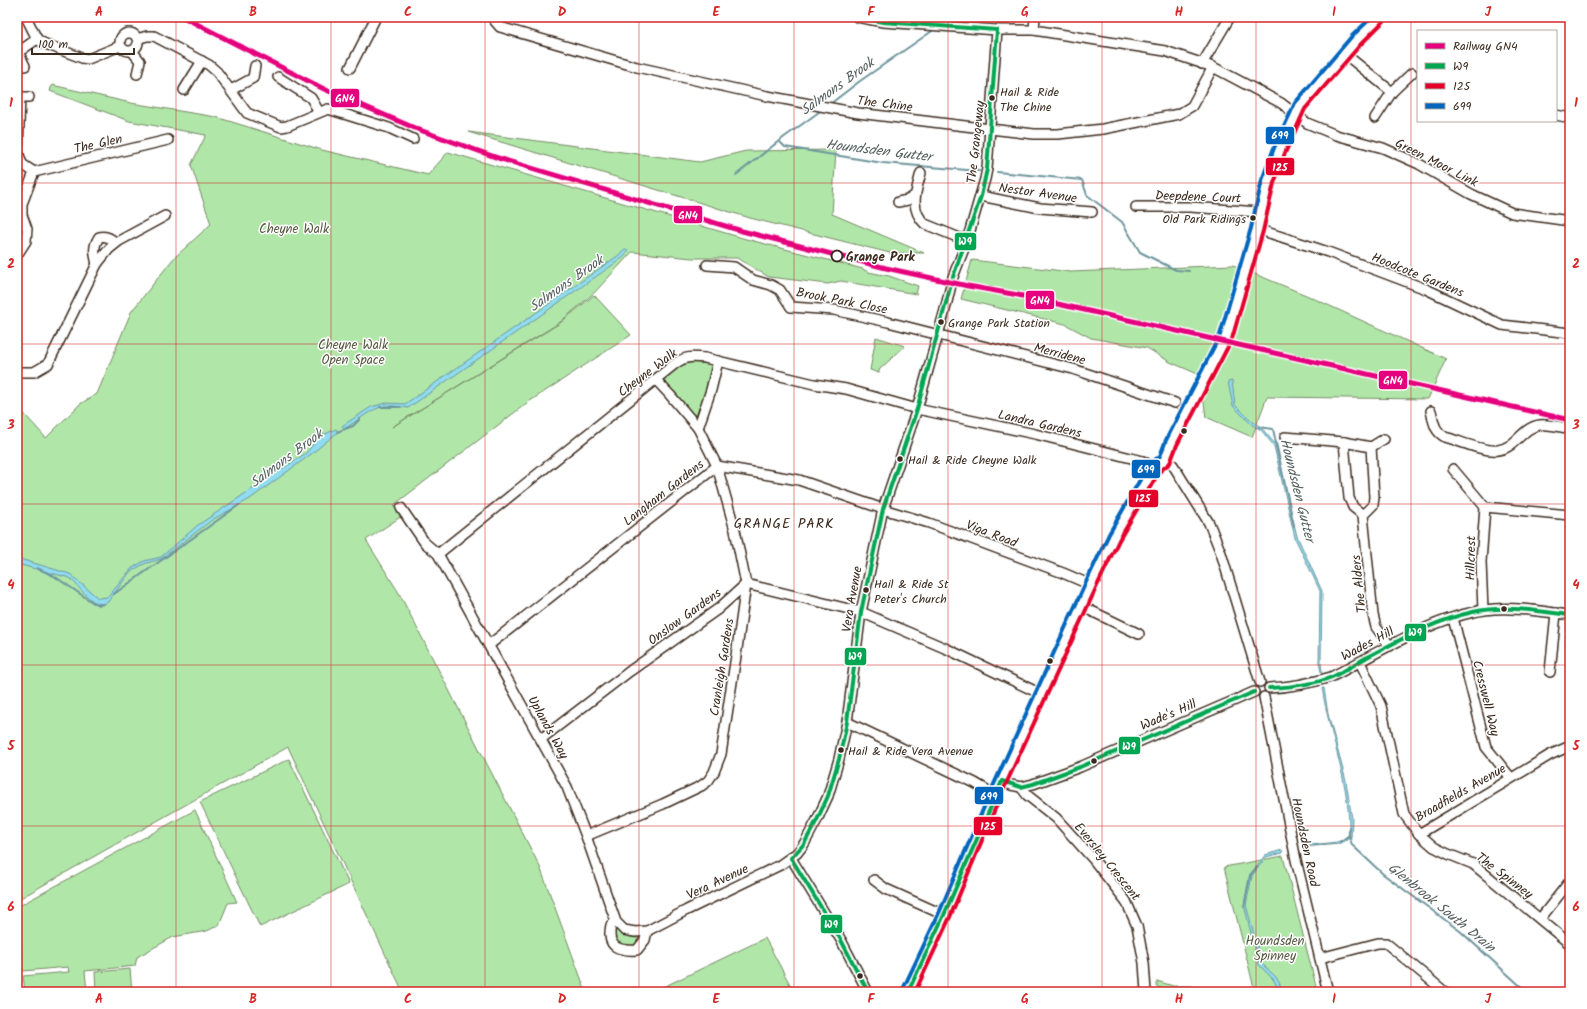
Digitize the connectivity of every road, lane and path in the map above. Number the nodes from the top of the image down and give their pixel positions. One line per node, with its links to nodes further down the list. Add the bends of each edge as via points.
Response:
1 (26, 17): 10 (street)
2 (376, 17): 21 (street)
3 (494, 17): 34 (street, The Chine, via 500,27 637,67 820,106)
4 (857, 17): 8 (street, via 883,22)
5 (1035, 17): 9 (street)
6 (1230, 17): 17 (street)
7 (1380, 17): 15 (street)
8 (997, 30): 9 (street); 34 (street, The Grangeway)
9 (1031, 30): 17 (street, via 1164,51)
10 (37, 38): 12 (street, via 43,43 88,59); 14 (street)
11 (137, 39): 12 (street, via 133,34 126,33 121,37); 13 (street, via 137,46); 16 (street, via 154,36)
12 (120, 46): 13 (street, via 125,51)
13 (132, 51): 23 (street, via 140,61)
14 (17, 53): 18 (street)
15 (1345, 54): 27 (street); 30 (street)
16 (202, 61): 25 (street); 26 (street, via 217,72)
17 (1202, 64): 20 (street)
18 (25, 66)
19 (255, 66): 26 (street, via 253,78)
20 (1214, 67): 30 (street, via 1281,103); 34 (street, The Chine, via 1192,106 1179,114 1081,133 1034,134)
21 (350, 68)
22 (1412, 73): 27 (street)
23 (137, 74)
24 (278, 77): 29 (street, via 311,98)
25 (184, 90)
26 (231, 90): 29 (street, via 247,113 281,127)
27 (1392, 92): 32 (street)
28 (22, 97): 37 (street, via 18,152 22,164)
29 (319, 112): 35 (street, via 328,109 389,128)
30 (1296, 114): 44 (street, via 1274,164); 46 (street, Green Moor Link, via 1320,129 1383,148 1419,164 1471,194 1512,213)
31 (1557, 115): 33 (street)
32 (1374, 118)
33 (1570, 118)
34 (990, 129): 40 (street, The Grangeway, via 987,169)
35 (413, 139)
36 (168, 140): 37 (street, The Glen)
37 (34, 172): 50 (street, via 22,204 22,215 27,229 26,241)
38 (921, 173): 39 (street)
39 (914, 196): 41 (street); 48 (street, via 919,217 925,224)
40 (981, 196): 43 (street, Nestor Avenue, via 1040,208); 48 (street, The Grangeway)
41 (898, 202)
42 (1136, 207): 44 (street, Deepdene Court, via 1190,207)
43 (1092, 212)
44 (1259, 212): 47 (street)
45 (165, 216): 49 (street)
46 (1570, 221)
47 (1257, 229): 54 (street, Hoodcote Gardens, via 1328,252 1426,289 1502,325); 68 (street, via 1226,337 1171,443)
48 (967, 241): 53 (street, The Grangeway)
49 (116, 243): 51 (street); 51 (street, via 111,238 99,237 94,244)
50 (17, 255)
51 (97, 264): 57 (street, via 48,364 34,372)
52 (707, 265): 55 (street, Brook Park Close, via 734,268 753,280 772,285 780,290 791,307 834,310)
53 (953, 277): 55 (street, Vera Avenue)
54 (1570, 333)
55 (937, 335): 59 (street, Merridene, via 1073,368); 60 (street, Vera Avenue)
56 (718, 361): 58 (street, Cheyne Walk, via 692,356 683,358); 60 (street, Cheyne Walk, via 846,389); 62 (street)
57 (17, 372)
58 (656, 380): 62 (street, Cranleigh Gardens); 77 (street, Cheyne Walk)
59 (1175, 404)
60 (917, 409): 70 (street, Landra Gardens, via 1035,434 1143,461); 74 (street, Vera Avenue)
61 (1432, 411): 63 (street, via 1439,433 1489,450 1509,447 1527,430 1538,425)
62 (698, 428): 69 (street, Cranleigh Gardens)
63 (1570, 429)
64 (1285, 437): 66 (street)
65 (1384, 438): 67 (street)
66 (1344, 442): 67 (street); 75 (street, via 1349,498 1353,507)
67 (1371, 447): 75 (street, via 1374,497 1373,505)
68 (1165, 460): 70 (street); 91 (street, via 1173,465 1209,523 1221,553)
69 (718, 466): 74 (street, Langham Gardens, via 799,480); 78 (street, Cranleigh Gardens); 87 (street, Langham Gardens)
70 (1154, 468): 79 (street)
71 (1453, 469): 72 (street)
72 (1485, 507): 76 (street); 81 (street, Hillcrest, via 1481,562)
73 (401, 508): 77 (street, Uplands Way, via 425,543)
74 (883, 509): 79 (street, Viga Road, via 929,523); 82 (street, Vera Avenue)
75 (1364, 515): 88 (street, The Alders, via 1376,627)
76 (1570, 515)
77 (438, 554): 87 (street, Uplands Way)
78 (746, 584): 82 (street); 97 (street, Onslow Gardens, via 718,609 630,671); 104 (street, Cranleigh Gardens, via 721,754 714,772 701,786)
79 (1090, 585): 80 (street)
80 (1081, 606): 86 (street); 94 (street)
81 (1483, 610): 83 (street, Wades Hill, via 1514,609); 85 (street, Wades Hill)
82 (861, 612): 94 (street); 96 (street, Vera Avenue)
83 (1556, 614): 84 (street, Wades Hill); 90 (street)
84 (1570, 615)
85 (1453, 618): 88 (street, Wades Hill); 99 (street, Cresswell Way, via 1486,747)
86 (1138, 634)
87 (489, 645): 97 (street, Uplands Way)
88 (1390, 646): 89 (street, Wades Hill)
89 (1360, 662): 92 (street, Wades Hill, via 1317,682); 103 (street, Broadfields Avenue, via 1381,706 1404,814)
90 (1550, 672)
91 (1260, 682): 92 (street); 93 (street)
92 (1269, 688): 95 (street, via 1268,694)
93 (1254, 692): 95 (street); 101 (street, Wade's Hill, via 1080,767)
94 (1041, 694): 100 (street)
95 (1264, 697): 113 (street, Houndsden Road, via 1286,810)
96 (847, 722): 102 (street, via 976,783); 105 (street, Vera Avenue, via 828,796 804,844)
97 (541, 739): 104 (street, Uplands Way, via 567,787)
98 (1570, 746): 99 (street, Broadfields Avenue)
99 (1511, 778): 103 (street, Broadfields Avenue)
100 (1002, 781): 101 (street, Wade's Hill); 102 (street)
101 (1021, 786): 116 (street, Eversley Crescent, via 1027,795 1056,818 1126,901 1133,914 1141,942)
102 (995, 795): 108 (street)
103 (1419, 834): 109 (street, The Spinney, via 1434,847 1473,864)
104 (586, 836): 110 (street, Uplands Way)
105 (791, 858): 111 (street, Vera Avenue, via 780,866); 114 (street, via 841,940)
106 (874, 880): 108 (street, via 886,889)
107 (1570, 881): 109 (street)
108 (944, 915): 115 (street)
109 (1540, 919): 112 (street, The Spinney)
110 (616, 922): 111 (street, via 624,930); 111 (street, via 611,925 611,940 615,947 624,951 637,950 645,940)
111 (647, 931)
112 (1570, 944)
113 (1320, 958): 117 (street, Houndsden Road); 118 (street, via 1386,943)
114 (868, 992)
115 (908, 992)
116 (1146, 992)
117 (1328, 992)
118 (1444, 992)

